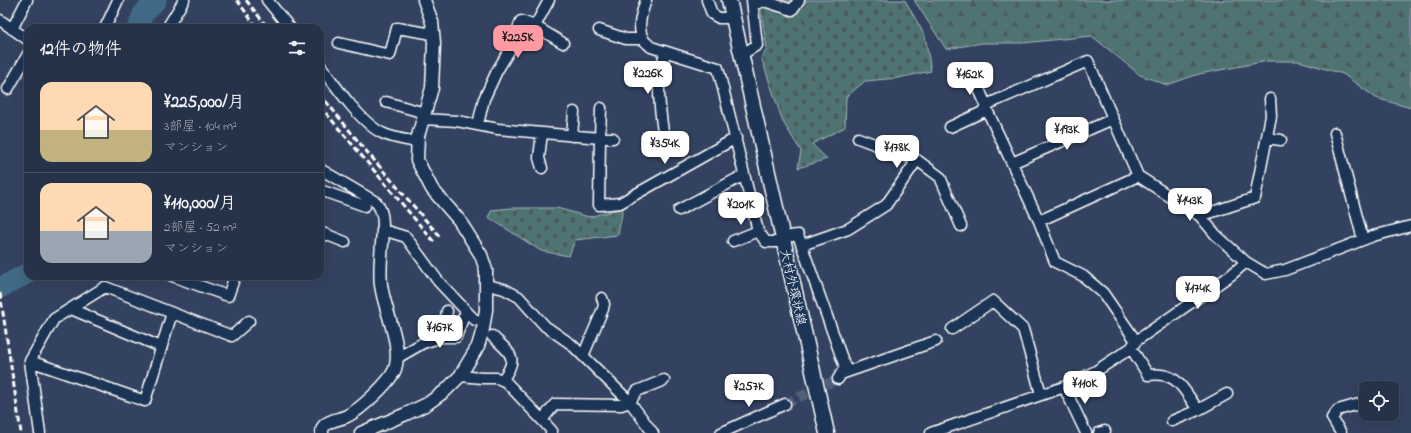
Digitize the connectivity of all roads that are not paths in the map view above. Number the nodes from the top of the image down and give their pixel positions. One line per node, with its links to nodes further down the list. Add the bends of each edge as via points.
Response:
1 (26, 0): 18 (street)
2 (118, 0): 14 (street)
3 (184, 0): 15 (street)
4 (267, 0): 16 (street)
5 (424, 0): 20 (street, via 432,22)
6 (548, 0): 17 (street)
7 (646, 0): 22 (street, via 640,26)
8 (707, 0): 12 (street, via 712,14 719,18)
9 (729, 0): 12 (main road, 大村外環状線)
10 (799, 0): 11 (street, via 792,10 764,1)
11 (753, 2): 26 (street, via 757,45)
12 (733, 18): 26 (main road, 大村外環状線)
13 (0, 20): 18 (street)
14 (107, 24)
15 (172, 24)
16 (287, 24)
17 (535, 26): 24 (street); 38 (street, via 521,21 509,51 484,99)
18 (12, 29): 21 (street)
19 (599, 30): 22 (street, via 626,39)
20 (433, 34): 23 (street, via 397,28 390,55); 36 (street, via 432,88)
21 (24, 37)
22 (643, 39): 25 (street, via 651,47)
23 (338, 43)
24 (563, 43)
25 (665, 52): 45 (street, via 659,77); 46 (street, via 718,68)
26 (741, 55): 67 (main road, 大村外環状線)
27 (24, 61): 30 (street)
28 (324, 70): 50 (street, via 366,122 382,133)
29 (974, 78): 34 (street)
30 (8, 89)
31 (1270, 99): 48 (street, via 1271,116)
32 (386, 102): 36 (street)
33 (601, 108): 43 (street)
34 (986, 108): 37 (street, via 1088,61); 39 (street); 52 (street)
35 (574, 112): 42 (street)
36 (424, 116): 38 (street); 50 (street)
37 (1113, 119): 52 (street); 56 (street)
38 (478, 124): 41 (street, via 498,129)
39 (950, 127)
40 (1335, 132): 68 (street)
41 (542, 133): 42 (street); 53 (street, via 539,158)
42 (572, 136): 43 (street)
43 (600, 138): 44 (street); 46 (street, via 599,205 620,203)
44 (612, 138)
45 (664, 138)
46 (736, 138): 55 (street)
47 (858, 138): 51 (street)
48 (1267, 138): 49 (street); 60 (street, via 1255,198)
49 (1281, 140)
50 (418, 142): 75 (street, via 417,160 432,189 459,220 481,255)
51 (917, 160): 62 (street, via 940,178); 71 (street, via 886,205 848,229)
52 (1012, 163): 61 (street)
53 (542, 168)
54 (324, 172): 58 (street)
55 (744, 175): 59 (street); 65 (street)
56 (1138, 176): 60 (street); 61 (street)
57 (324, 191): 58 (street)
58 (365, 206): 64 (street, via 376,202 380,207)
59 (679, 210)
60 (1200, 216): 72 (street, via 1216,235)
61 (1038, 221): 85 (street, via 1056,262 1083,276 1103,293)
62 (961, 226)
63 (1411, 226): 68 (street)
64 (383, 230): 83 (street, via 406,237 438,281 472,317 464,316 456,337); 88 (street, via 381,284 396,346)
65 (758, 231): 67 (street, via 766,242); 69 (street)
66 (324, 234): 70 (street)
67 (783, 239): 71 (street, via 798,235); 108 (main road, 大村外環状線)
68 (1362, 240): 72 (street, via 1285,270 1266,274)
69 (733, 241)
70 (345, 242)
71 (802, 245): 84 (street, via 845,367 840,376)
72 (1246, 262): 85 (street)
73 (183, 280): 74 (street, via 228,296)
74 (234, 280)
75 (487, 285): 87 (street, via 504,289 519,297 546,326); 90 (street, via 486,310 478,346)
76 (602, 298): 87 (street, via 603,308)
77 (71, 309): 79 (street, via 105,287); 86 (street); 89 (street, via 54,319)
78 (447, 311): 83 (street)
79 (172, 313): 80 (street, via 232,336); 86 (street)
80 (249, 321)
81 (952, 329): 94 (street, via 993,301 1023,329)
82 (492, 336): 91 (street, via 508,351 512,359 510,370)
83 (442, 337): 88 (street)
84 (936, 341)
85 (1134, 345): 93 (street, via 1096,371); 99 (street, via 1148,375 1172,377)
86 (161, 347): 89 (street, via 145,401)
87 (583, 356): 96 (street)
88 (396, 358): 103 (street, via 395,369 379,390 349,415 325,424)
89 (30, 361): 102 (street)
90 (460, 376): 91 (street); 104 (street, via 445,391 426,404)
91 (502, 380): 100 (street)
92 (664, 380): 96 (street, via 637,391)
93 (1064, 387): 94 (street); 110 (street)
94 (1041, 394): 109 (street)
95 (1228, 394): 99 (street)
96 (630, 402): 100 (street, via 621,405 555,404); 106 (street)
97 (786, 404): 107 (street)
98 (1359, 404): 111 (street, via 1338,410 1332,418)
99 (1198, 410): 101 (street)
100 (542, 420): 105 (street)
101 (1172, 421)
102 (40, 433)
103 (322, 433)
104 (361, 433)
105 (552, 433)
106 (653, 433)
107 (721, 433)
108 (827, 433)
109 (931, 433)
110 (1086, 433)
111 (1341, 433)

